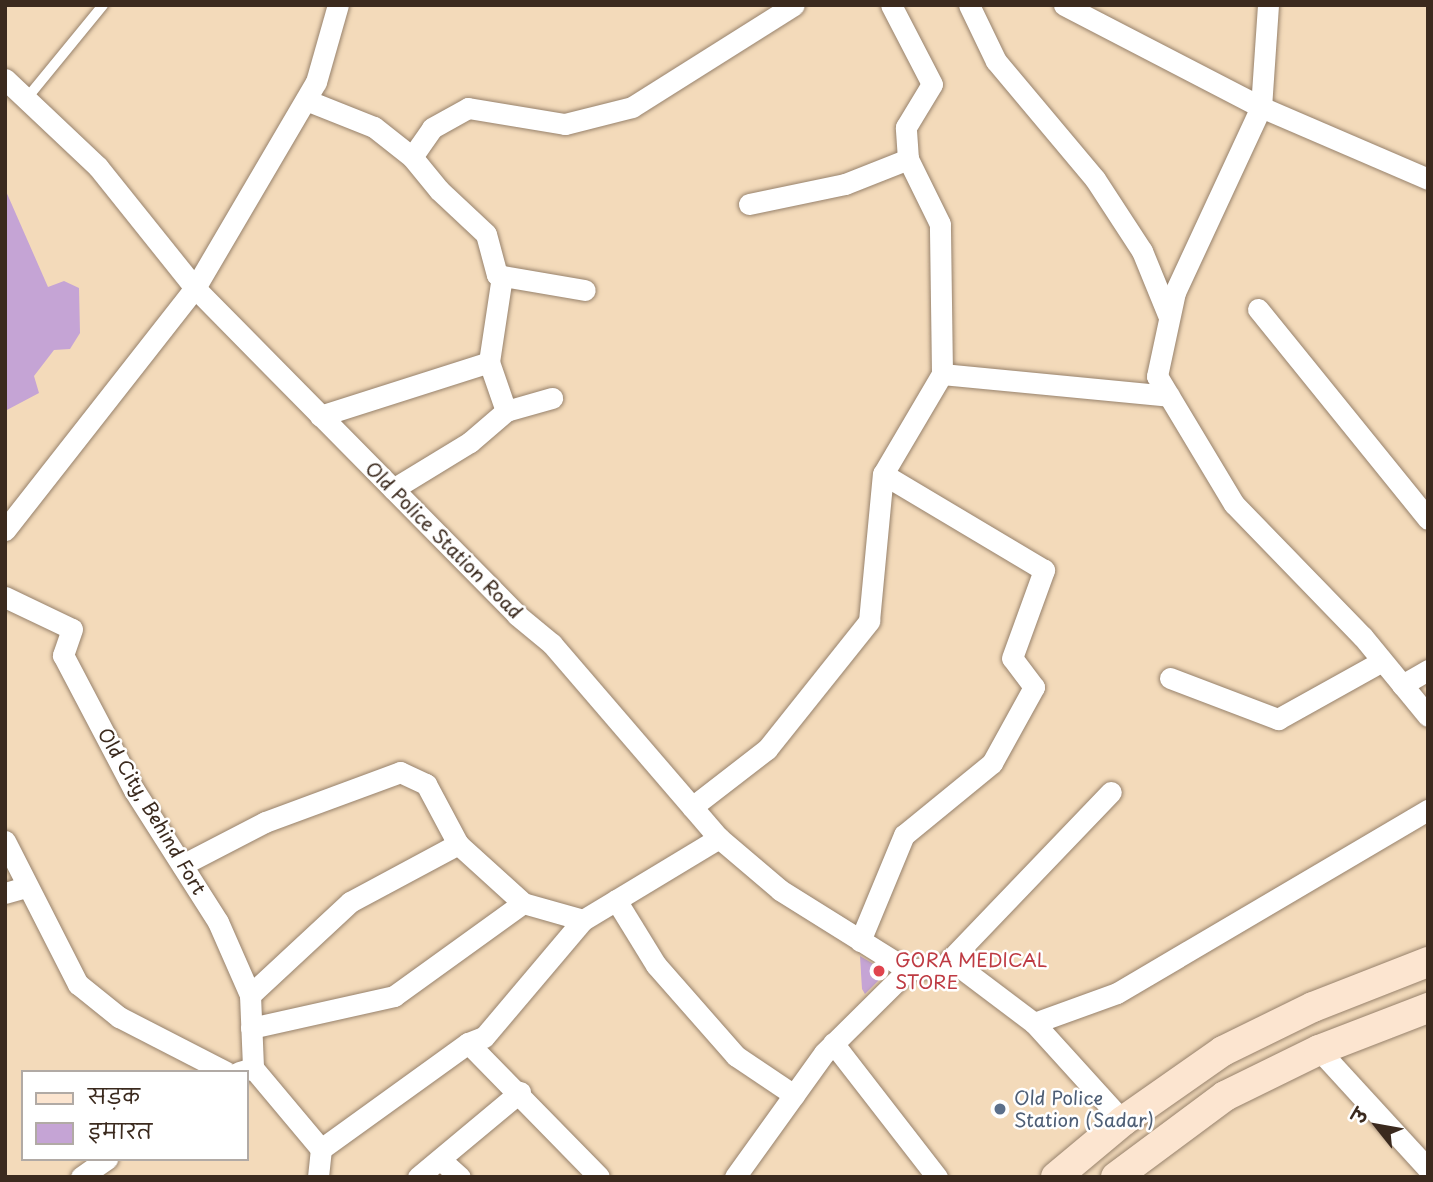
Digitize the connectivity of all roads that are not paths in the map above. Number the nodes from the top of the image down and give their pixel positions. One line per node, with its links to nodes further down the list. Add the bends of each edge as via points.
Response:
1 (103, 5): 9 (lane)
2 (338, 5): 10 (street, via 316,82)
3 (794, 5): 12 (street, via 632,107 565,124 468,108 432,128)
4 (891, 5): 13 (street, via 932,84 906,127)
5 (969, 5): 20 (street, via 996,61 1095,179 1142,251)
6 (1064, 5): 11 (street)
7 (1268, 5): 11 (street)
8 (5, 79): 9 (street, Old Police Station Road)
9 (27, 98): 17 (street, Old Police Station Road, via 99,167)
10 (306, 100): 12 (street, via 374,127); 17 (street)
11 (1261, 107): 14 (street); 20 (street, via 1175,292)
12 (412, 157): 16 (street, via 439,190 486,233 497,275)
13 (908, 159): 15 (street, via 845,184); 22 (street, via 940,224)
14 (1428, 179)
15 (749, 204)
16 (502, 276): 18 (street); 21 (street)
17 (195, 288): 26 (street, Old Police Station Road); 30 (street)
18 (585, 290)
19 (1258, 309): 29 (street)
20 (1169, 317): 23 (street, via 1157,376)
21 (489, 362): 25 (street); 26 (street)
22 (942, 374): 23 (street); 27 (street)
23 (1169, 396): 32 (street, via 1234,504)
24 (552, 398): 25 (street)
25 (506, 411): 28 (street, via 470,442)
26 (320, 415): 28 (street, Old Police Station Road)
27 (883, 474): 38 (street, via 869,621 767,749); 49 (street, via 1044,570 1012,658 1034,687 992,763 904,835)
28 (393, 489): 38 (street, Old Police Station Road, via 517,615 552,643)
29 (1428, 519)
30 (5, 530)
31 (5, 597): 43 (street, Old City, Behind Fort, via 72,629 63,655 134,790)
32 (1382, 661): 34 (street, via 1278,719); 35 (street)
33 (1428, 670): 35 (street)
34 (1170, 678)
35 (1402, 685): 36 (street)
36 (1428, 716)
37 (1111, 792): 51 (street)
38 (692, 807): 40 (street, Old Police Station Road)
39 (1428, 810): 55 (street, via 1117,993)
40 (719, 838): 46 (street); 49 (street, Old Police Station Road, via 780,890)
41 (5, 841): 44 (street)
42 (458, 844): 43 (street, via 426,784 400,772 265,822); 47 (street); 53 (street, via 350,902)
43 (182, 865): 53 (street, Old City, Behind Fort, via 218,922)
44 (26, 887): 45 (street); 60 (street, via 78,984 119,1017)
45 (5, 893)
46 (616, 900): 48 (street); 64 (street, via 656,965 736,1056)
47 (523, 903): 48 (street); 56 (street, via 394,996)
48 (583, 920): 57 (street, via 484,1037)
49 (860, 941): 52 (street, Old Police Station Road)
50 (1428, 962): 65 (main road, via 1313,1007 1223,1051)
51 (944, 966): 52 (street); 55 (street, via 957,965)
52 (908, 970): 58 (street)
53 (250, 995): 56 (street, Old City, Behind Fort)
54 (1428, 1008): 59 (main road)
55 (1034, 1023): 65 (street)
56 (251, 1028): 61 (street, Old City, Behind Fort)
57 (468, 1043): 63 (street); 66 (street)
58 (833, 1043): 64 (street); 76 (street)
59 (1320, 1050): 69 (street); 78 (main road, via 1225,1096)
60 (222, 1070)
61 (246, 1070)
62 (248, 1072): 66 (street)
63 (520, 1092): 68 (street); 74 (street)
64 (794, 1095): 75 (street)
65 (1123, 1121): 77 (main road)
66 (321, 1149): 71 (street)
67 (104, 1161): 70 (street)
68 (442, 1161): 72 (street); 73 (street)
69 (1428, 1169)
70 (81, 1177)
71 (318, 1177)
72 (418, 1177)
73 (460, 1177)
74 (598, 1177)
75 (735, 1177)
76 (937, 1177)
77 (1056, 1177)
78 (1116, 1177)

